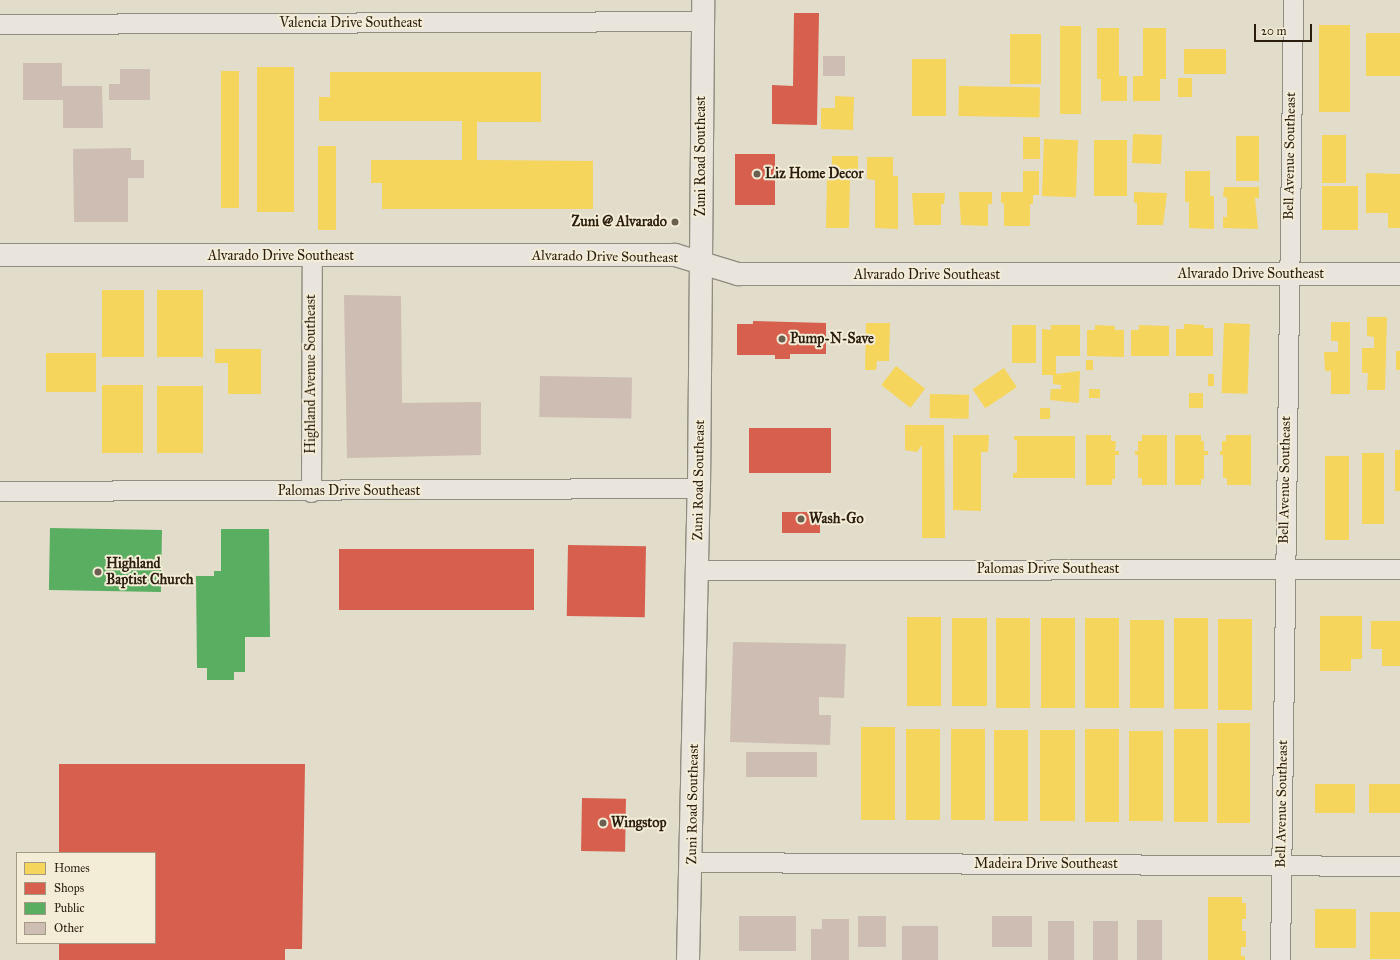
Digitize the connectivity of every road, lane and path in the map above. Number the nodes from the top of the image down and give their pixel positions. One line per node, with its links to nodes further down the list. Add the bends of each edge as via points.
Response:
1 (1293, 0): 7 (street, Bell Avenue Southeast)
2 (703, 11): 3 (street, Valencia Drive Southeast); 6 (street, Zuni Road Southeast)
3 (0, 24)
4 (0, 255): 5 (street, Alvarado Drive Southeast)
5 (312, 256): 6 (street, Alvarado Drive Southeast, via 675,255); 11 (street, Highland Avenue Southeast)
6 (700, 262): 7 (street, Alvarado Drive Southeast, via 738,274); 9 (street, Zuni Road Southeast)
7 (1288, 274): 8 (street, Alvarado Drive Southeast); 12 (street, Bell Avenue Southeast)
8 (1400, 274)
9 (699, 488): 11 (street, Palomas Drive Southeast); 14 (street, Zuni Road Southeast)
10 (0, 491): 11 (street, Palomas Drive Southeast)
11 (311, 492)
12 (1284, 569): 13 (street, Palomas Drive Southeast); 14 (street, Palomas Drive Southeast); 16 (street, Bell Avenue Southeast)
13 (1400, 569)
14 (697, 570): 15 (street, Zuni Road Southeast)
15 (692, 862): 16 (street, Madeira Drive Southeast); 18 (street, Zuni Road Southeast)
16 (1281, 866): 17 (street, Madeira Drive Southeast); 19 (street, Bell Avenue Southeast)
17 (1400, 866)
18 (688, 960)
19 (1280, 960)

